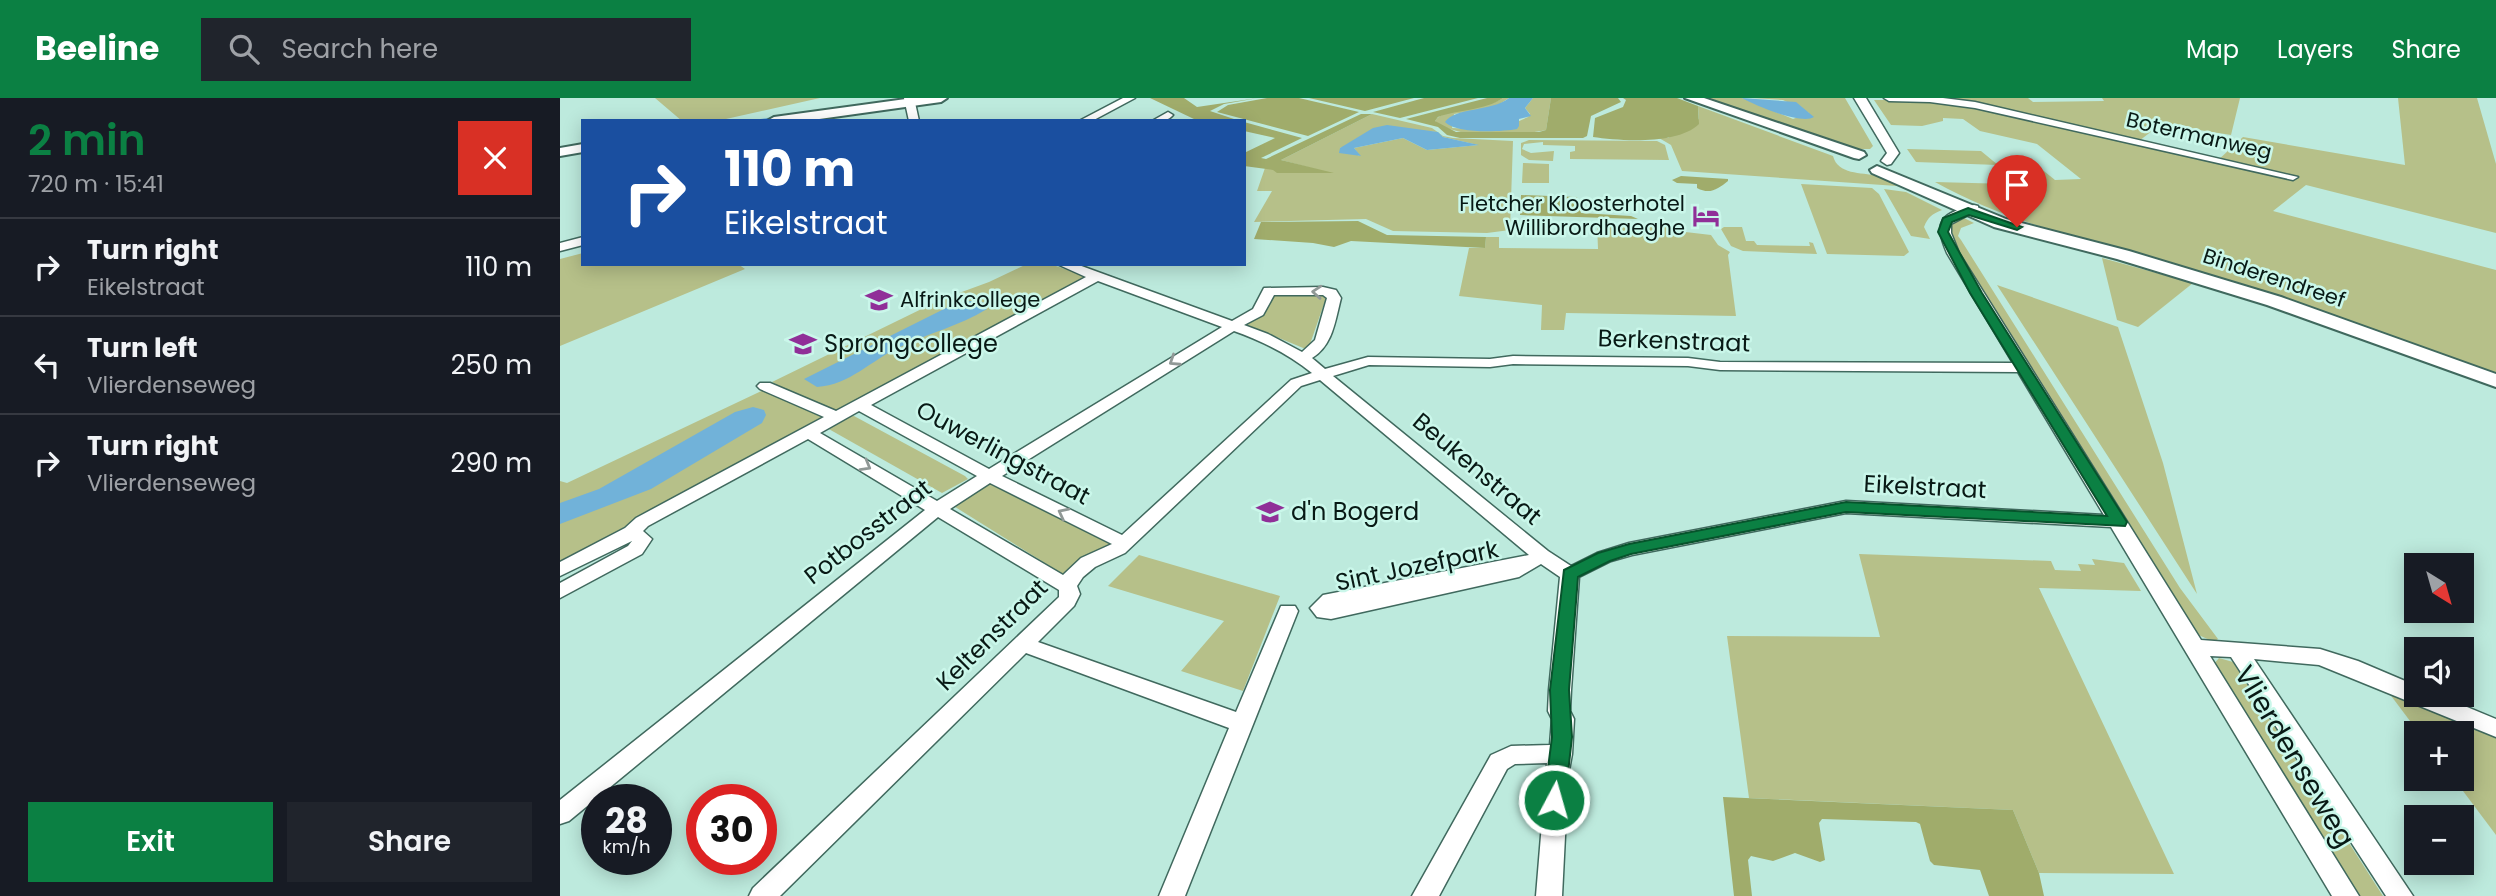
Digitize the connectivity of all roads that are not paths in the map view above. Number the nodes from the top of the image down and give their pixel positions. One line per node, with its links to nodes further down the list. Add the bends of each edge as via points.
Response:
1 (933, 98): 7 (main road)
2 (941, 98): 7 (main road)
3 (1130, 98): 11 (street)
4 (1691, 98): 15 (main road, via 1854,156)
5 (1860, 98): 15 (street)
6 (1889, 98): 16 (street, Botermanweg, via 1975,105)
7 (909, 101): 9 (main road); 10 (street)
8 (1168, 115): 12 (street)
9 (788, 119)
10 (914, 119)
11 (1088, 119)
12 (1161, 119)
13 (581, 148): 14 (main road)
14 (560, 152)
15 (1884, 161): 17 (main road)
16 (2293, 177)
17 (1971, 210): 24 (street, Vlierdenseweg, via 1947,220 1943,232); 26 (main road, Binderendreef, via 2263,297)
18 (581, 242): 19 (street)
19 (560, 247)
20 (1068, 266): 21 (street, Beukenstraat)
21 (1096, 277): 22 (street, Beukenstraat); 28 (street)
22 (1234, 327): 23 (street, Beukenstraat); 23 (street, Potbosstraat, one-way to 22, via 1322,343 1334,298 1331,293 1269,291 1258,312); 31 (street, Potbosstraat, one-way to 31)
23 (1302, 358): 25 (street, Beukenstraat)
24 (2025, 368): 25 (street, Berkenstraat, via 1368,360); 33 (street, Vlierdenseweg)
25 (1323, 374): 35 (street, Keltenstraat, via 1287,390); 36 (street, Beukenstraat)
26 (2496, 382)
27 (765, 386): 29 (street)
28 (859, 405): 29 (street); 31 (street, Ouwerlingstraat)
29 (836, 417): 30 (street)
30 (807, 432): 32 (street, one-way to 32); 34 (street)
31 (989, 476): 32 (street, Potbosstraat); 35 (street, Ouwerlingstraat, one-way to 31)
32 (939, 508): 39 (street); 50 (street, Potbosstraat)
33 (2119, 522): 38 (street, Eikelstraat, via 1846,507 1629,549); 43 (street, Vlierdenseweg)
34 (631, 532): 37 (street); 40 (street, via 643,538 635,550)
35 (1124, 543): 39 (street, Keltenstraat, via 1082,566)
36 (1534, 559): 36 (street, Sint Jozefpark, via 1330,600 1320,608 1331,612 1519,571); 38 (street, Beukenstraat)
37 (560, 570)
38 (1570, 574): 49 (street, via 1560,690)
39 (1067, 586): 42 (street, Keltenstraat, via 1068,601)
40 (560, 591)
41 (1288, 611): 47 (street)
42 (1022, 644): 47 (street); 51 (street, Keltenstraat)
43 (2194, 647): 44 (street, Vlierdenseweg); 55 (street, Vlierdenseweg)
44 (2238, 652): 45 (street, via 2320,657); 56 (street, Vlierdenseweg)
45 (2404, 689)
46 (2446, 707): 48 (street)
47 (1244, 724): 52 (street)
48 (2496, 728)
49 (1561, 754): 53 (street, via 1511,755 1499,762); 54 (street)
50 (560, 814)
51 (762, 896)
52 (1172, 896)
53 (1425, 896)
54 (1549, 896)
55 (2346, 896)
56 (2400, 896)

